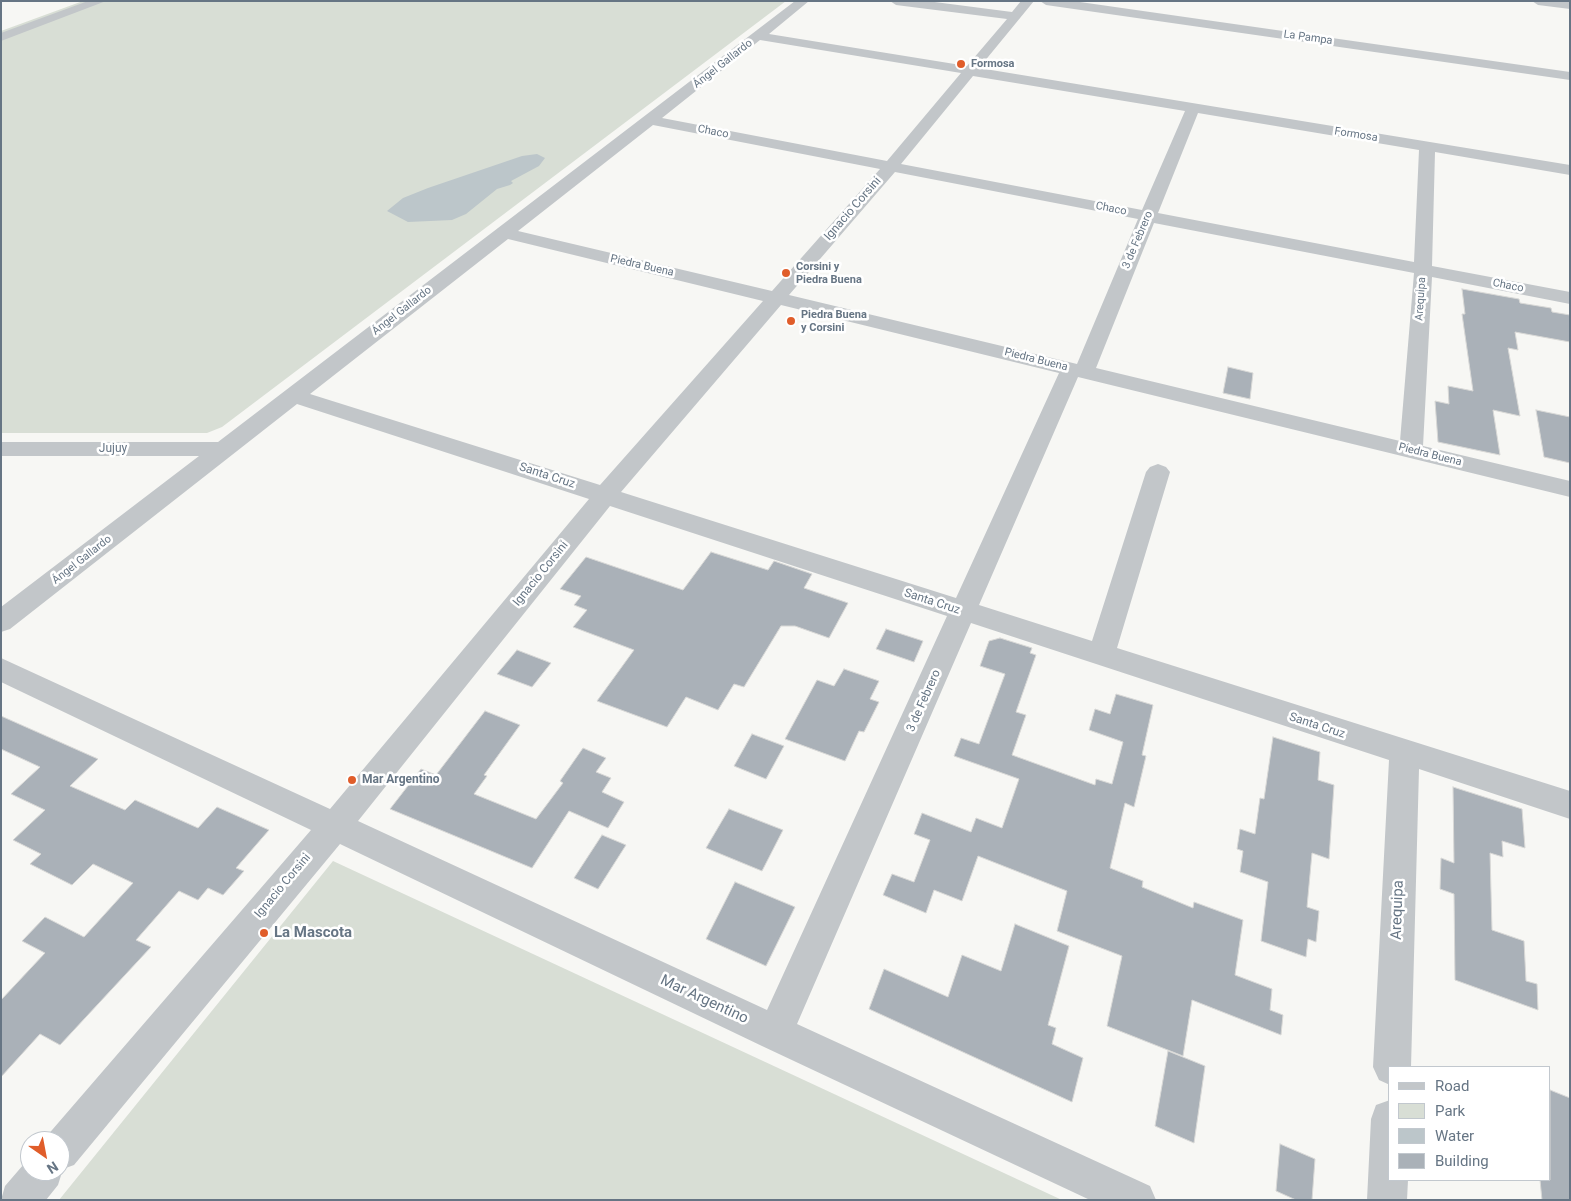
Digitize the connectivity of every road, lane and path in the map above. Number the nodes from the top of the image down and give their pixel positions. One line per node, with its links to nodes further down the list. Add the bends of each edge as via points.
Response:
1 (100, 1): 10 (street)
2 (803, 1): 9 (street, Ángel Gallardo)
3 (896, 1): 8 (street)
4 (1028, 1): 8 (street, Ignacio Corsini)
5 (1046, 1): 12 (street, La Pampa)
6 (1538, 1): 7 (street)
7 (1570, 5)
8 (1015, 16): 11 (street, Ignacio Corsini)
9 (758, 36): 11 (street, Formosa); 14 (street, Ángel Gallardo)
10 (1, 38)
11 (971, 71): 13 (street, Formosa); 16 (street, Ignacio Corsini)
12 (1570, 76)
13 (1192, 108): 15 (street, Formosa); 18 (street, 3 de Febrero)
14 (652, 120): 16 (street, Chaco); 19 (street, Ángel Gallardo)
15 (1427, 147): 17 (street, Formosa); 20 (street, Arequipa)
16 (891, 166): 18 (street, Chaco); 21 (street, Ignacio Corsini)
17 (1570, 170)
18 (1148, 216): 20 (street, Chaco); 23 (street, 3 de Febrero)
19 (502, 232): 21 (street, Piedra Buena); 24 (street, Ángel Gallardo)
20 (1423, 269): 22 (street, Chaco); 27 (street, Arequipa)
21 (777, 298): 23 (street, Piedra Buena); 30 (street, Ignacio Corsini)
22 (1570, 298)
23 (1077, 370): 27 (street, Piedra Buena); 31 (street, 3 de Febrero)
24 (295, 396): 25 (street, Ángel Gallardo); 30 (street, Santa Cruz)
25 (225, 449): 26 (street, Jujuy); 32 (street, Ángel Gallardo)
26 (1, 450)
27 (1411, 450): 29 (street, Piedra Buena)
28 (1158, 472): 33 (street)
29 (1570, 489)
30 (606, 494): 31 (street, Santa Cruz); 37 (street, Ignacio Corsini)
31 (964, 612): 33 (street, Santa Cruz); 38 (street, 3 de Febrero)
32 (1, 622)
33 (1101, 656): 35 (street, Santa Cruz)
34 (1, 669): 37 (street, Mar Argentino)
35 (1404, 753): 36 (street, Santa Cruz); 39 (street, Arequipa)
36 (1570, 806)
37 (334, 827): 38 (street, Mar Argentino); 40 (street, Ignacio Corsini)
38 (775, 1034): 44 (street, Mar Argentino)
39 (1392, 1066)
40 (70, 1140)
41 (1388, 1173): 45 (street)
42 (35, 1181): 43 (street)
43 (19, 1200)
44 (1136, 1200)
45 (1387, 1200)

